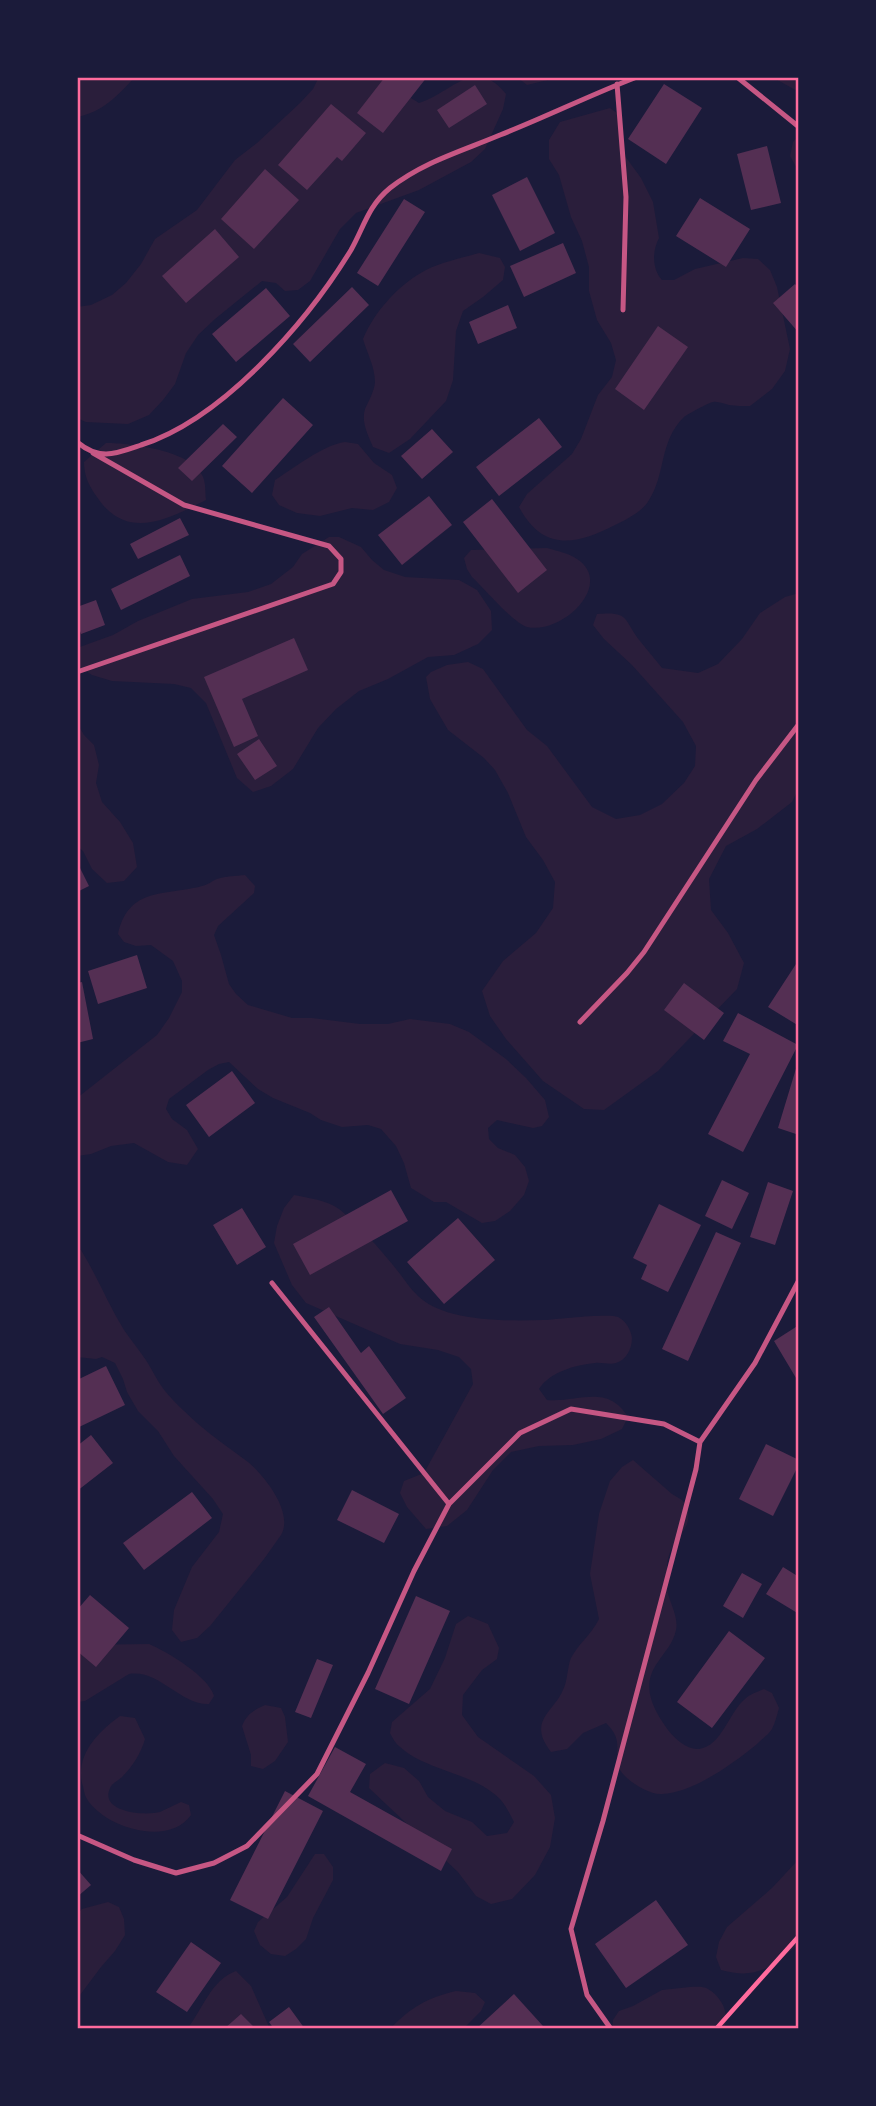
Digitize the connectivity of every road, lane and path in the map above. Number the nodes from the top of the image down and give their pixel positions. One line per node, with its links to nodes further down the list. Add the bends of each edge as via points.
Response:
1 (637, 77): 3 (lane)
2 (737, 77): 4 (lane)
3 (617, 84): 5 (lane, via 626,197); 7 (lane, via 446,155 389,189 370,209 351,248 317,298 258,369 213,406 160,439 110,455)
4 (799, 127)
5 (623, 310)
6 (77, 442): 7 (lane)
7 (87, 450): 8 (lane, via 184,505 329,546 341,559 341,572 333,584)
8 (77, 672)
9 (799, 723): 10 (lane, via 756,780 644,952)
10 (580, 1022)
11 (799, 1280): 13 (lane, via 755,1363)
12 (272, 1283): 14 (lane)
13 (700, 1442): 14 (lane, via 664,1424 571,1409 520,1433); 17 (lane, via 571,1929 587,1995)
14 (449, 1504): 15 (lane, via 317,1774 247,1846 214,1863 176,1873)
15 (77, 1835)
16 (799, 1936): 18 (path)
17 (611, 2029)
18 (716, 2029)

